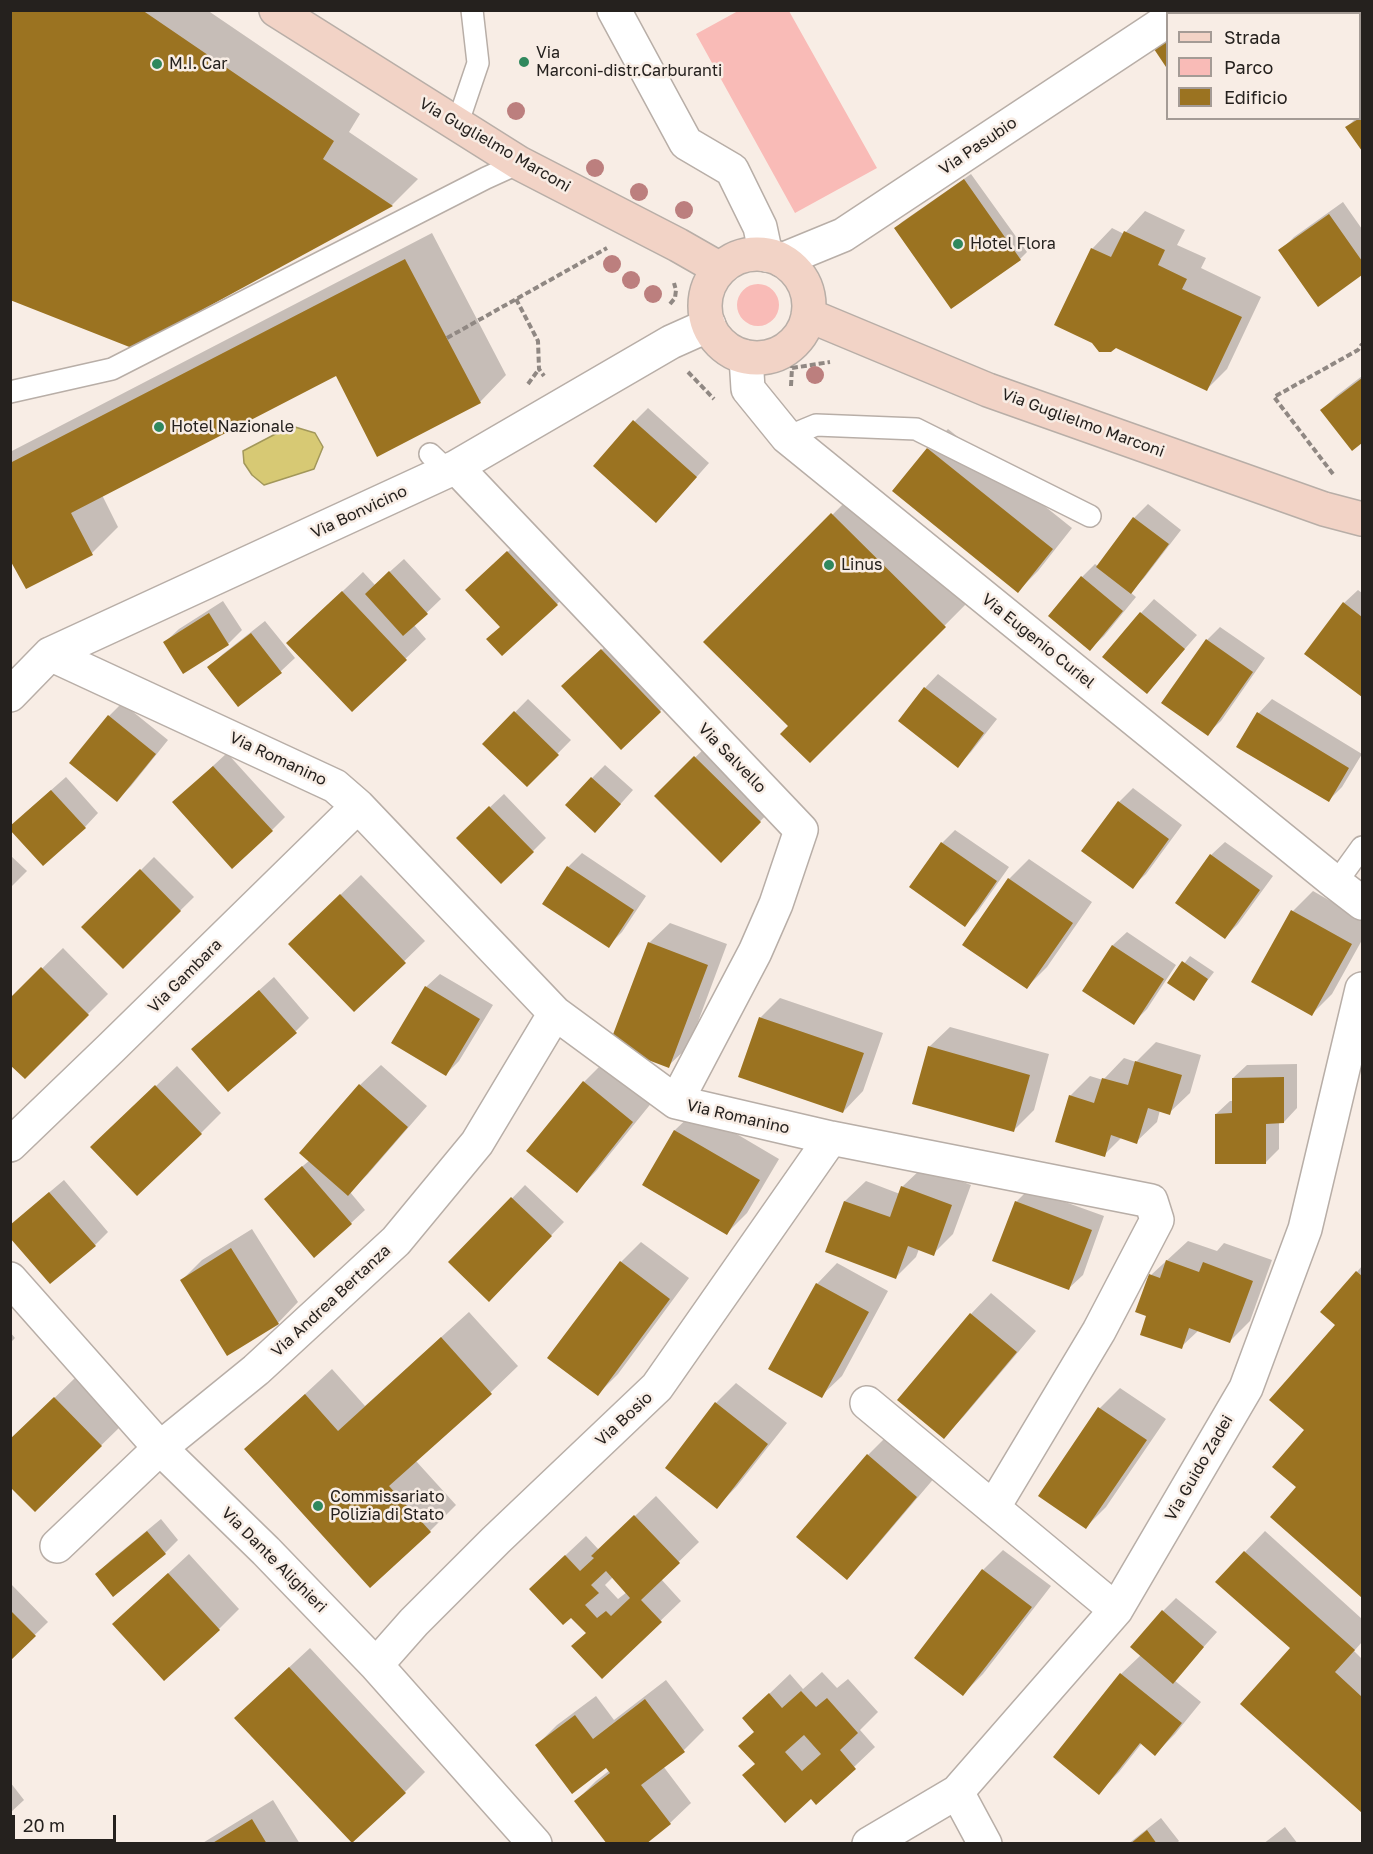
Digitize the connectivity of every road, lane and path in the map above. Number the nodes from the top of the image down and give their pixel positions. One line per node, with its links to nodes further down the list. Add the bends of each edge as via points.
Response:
1 (276, 10): 5 (main road, Via Guglielmo Marconi)
2 (472, 10): 5 (lane, via 478,63)
3 (614, 10): 8 (street, via 686,143 732,170)
4 (1166, 21): 8 (street, Via Pasubio, via 843,235)
5 (457, 125): 6 (main road, Via Guglielmo Marconi)
6 (519, 163): 9 (main road, Via Guglielmo Marconi); 16 (lane, via 112,369)
7 (610, 246): 10 (path)
8 (774, 257): 9 (main road, via 749,254); 11 (main road, via 795,270 804,283)
9 (720, 269): 12 (main road, via 706,295)
10 (516, 299): 13 (path); 17 (path, via 538,341 539,369)
11 (808, 315): 15 (main road, via 793,344 779,353); 20 (main road, Via Guglielmo Marconi, via 988,390)
12 (709, 325): 15 (main road, via 717,339); 17 (street, Via Bonvicino, via 670,342)
13 (447, 338)
14 (1362, 344): 20 (path, via 1358,350 1275,397 1333,475)
15 (746, 357): 18 (street, Via Eugenio Curiel, via 748,389)
16 (10, 392)
17 (563, 405): 19 (street, Via Bonvicino)
18 (787, 437): 21 (lane, via 816,425 916,429); 27 (street, Via Eugenio Curiel)
19 (445, 464): 23 (street, Via Bonvicino); 31 (street, Via Salvello, via 801,830 755,952)
20 (1324, 509): 22 (main road, Via Guglielmo Marconi)
21 (1090, 516)
22 (1362, 519)
23 (50, 654): 24 (street, Via Bonvicino); 25 (street, Via Romanino, via 335,786)
24 (10, 695)
25 (358, 806): 30 (street, Via Romanino); 33 (street, Via Gambara)
26 (1362, 847): 27 (lane)
27 (1336, 883): 28 (street, Via Eugenio Curiel)
28 (1362, 903)
29 (1362, 989): 39 (street, Via Guido Zadei, via 1305,1229 1246,1388)
30 (555, 1013): 31 (street, Via Romanino); 36 (street, Via Andrea Bertanza, via 477,1143 396,1241 256,1370)
31 (676, 1102): 32 (street, Via Romanino)
32 (831, 1138): 37 (street, Via Romanino, via 1151,1201 1156,1220 1146,1240 1099,1331); 40 (street, Via Bosio, via 657,1387 496,1540)
33 (10, 1145)
34 (10, 1280): 36 (street, Via Dante Alighieri)
35 (867, 1403): 37 (street)
36 (160, 1448): 38 (street, Via Andrea Bertanza); 40 (street, Via Dante Alighieri)
37 (993, 1508): 39 (street)
38 (57, 1546)
39 (1116, 1610): 41 (street, Via Guido Zadei)
40 (376, 1665): 42 (street, Via Dante Alighieri)
41 (957, 1792): 43 (street, Via Guido Zadei); 44 (street)
42 (535, 1844)
43 (869, 1844)
44 (985, 1844)

